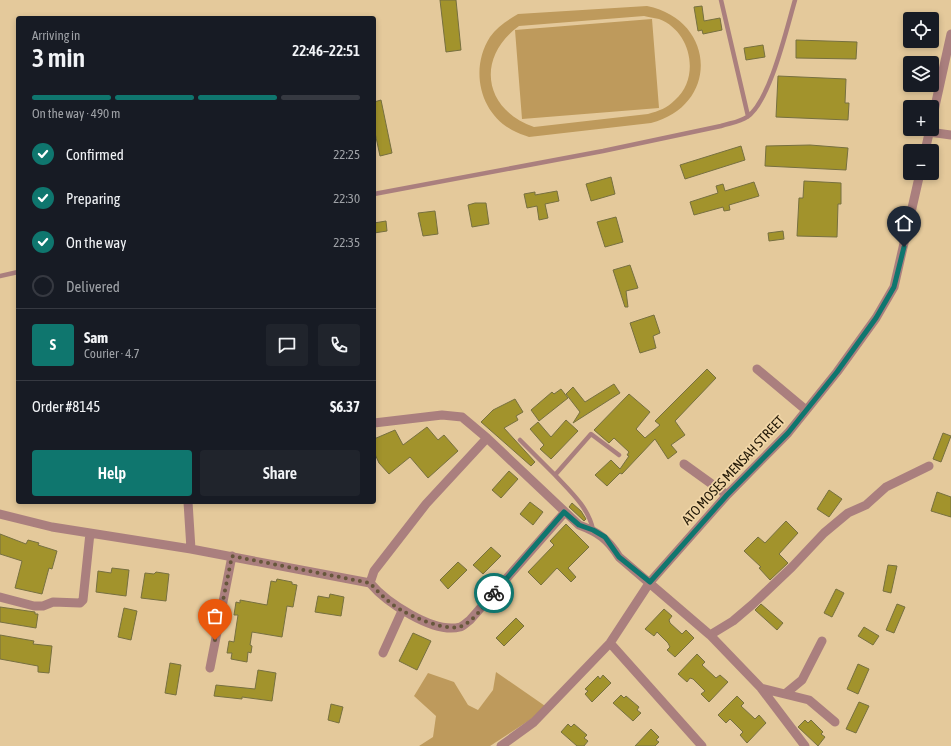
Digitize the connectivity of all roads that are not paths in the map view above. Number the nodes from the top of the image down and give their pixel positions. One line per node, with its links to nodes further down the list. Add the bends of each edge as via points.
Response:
1 (722, 0): 6 (lane)
2 (795, 0): 6 (lane, via 764,98)
3 (951, 34): 4 (street)
4 (948, 67): 5 (street)
5 (938, 100)
6 (748, 116): 10 (lane, via 721,126 603,151)
7 (939, 132): 8 (street)
8 (951, 135)
9 (918, 180): 14 (street, ATO MOSES MENSAH STREET, via 894,287 876,318)
10 (376, 194)
11 (16, 272): 12 (lane)
12 (0, 276)
13 (757, 369): 14 (street)
14 (806, 410): 22 (street, ATO MOSES MENSAH STREET, via 788,433)
15 (376, 423): 16 (street, via 442,415 462,417)
16 (487, 438): 24 (street); 31 (street, via 426,504 374,571)
17 (520, 440): 21 (lane)
18 (619, 455): 21 (lane, via 591,434)
19 (684, 464): 22 (street)
20 (929, 466): 34 (street, via 886,487 866,505 848,513 824,533 753,604 733,621)
21 (555, 474): 26 (lane, via 581,504 591,520)
22 (727, 495): 30 (street, ATO MOSES MENSAH STREET)
23 (188, 504): 28 (street)
24 (564, 512): 26 (street, via 579,525); 33 (street, via 470,620 460,626 449,628)
25 (0, 514): 27 (street)
26 (593, 530): 30 (street, via 605,537 619,557)
27 (90, 533): 28 (street); 32 (street, via 86,586 80,603 53,602 34,606)
28 (191, 549): 29 (street)
29 (232, 556): 31 (street); 38 (street)
30 (650, 582): 34 (street); 36 (street, ATO MOSES MENSAH STREET)
31 (370, 583): 33 (street)
32 (0, 597)
33 (402, 611): 37 (street)
34 (710, 635): 39 (street)
35 (822, 641): 40 (street, via 802,680)
36 (610, 643): 42 (street, ATO MOSES MENSAH STREET, via 534,722); 43 (street)
37 (383, 653)
38 (210, 668)
39 (761, 688): 40 (street); 44 (street)
40 (785, 694): 41 (street, via 809,700)
41 (835, 722)
42 (501, 746)
43 (702, 746)
44 (805, 746)

